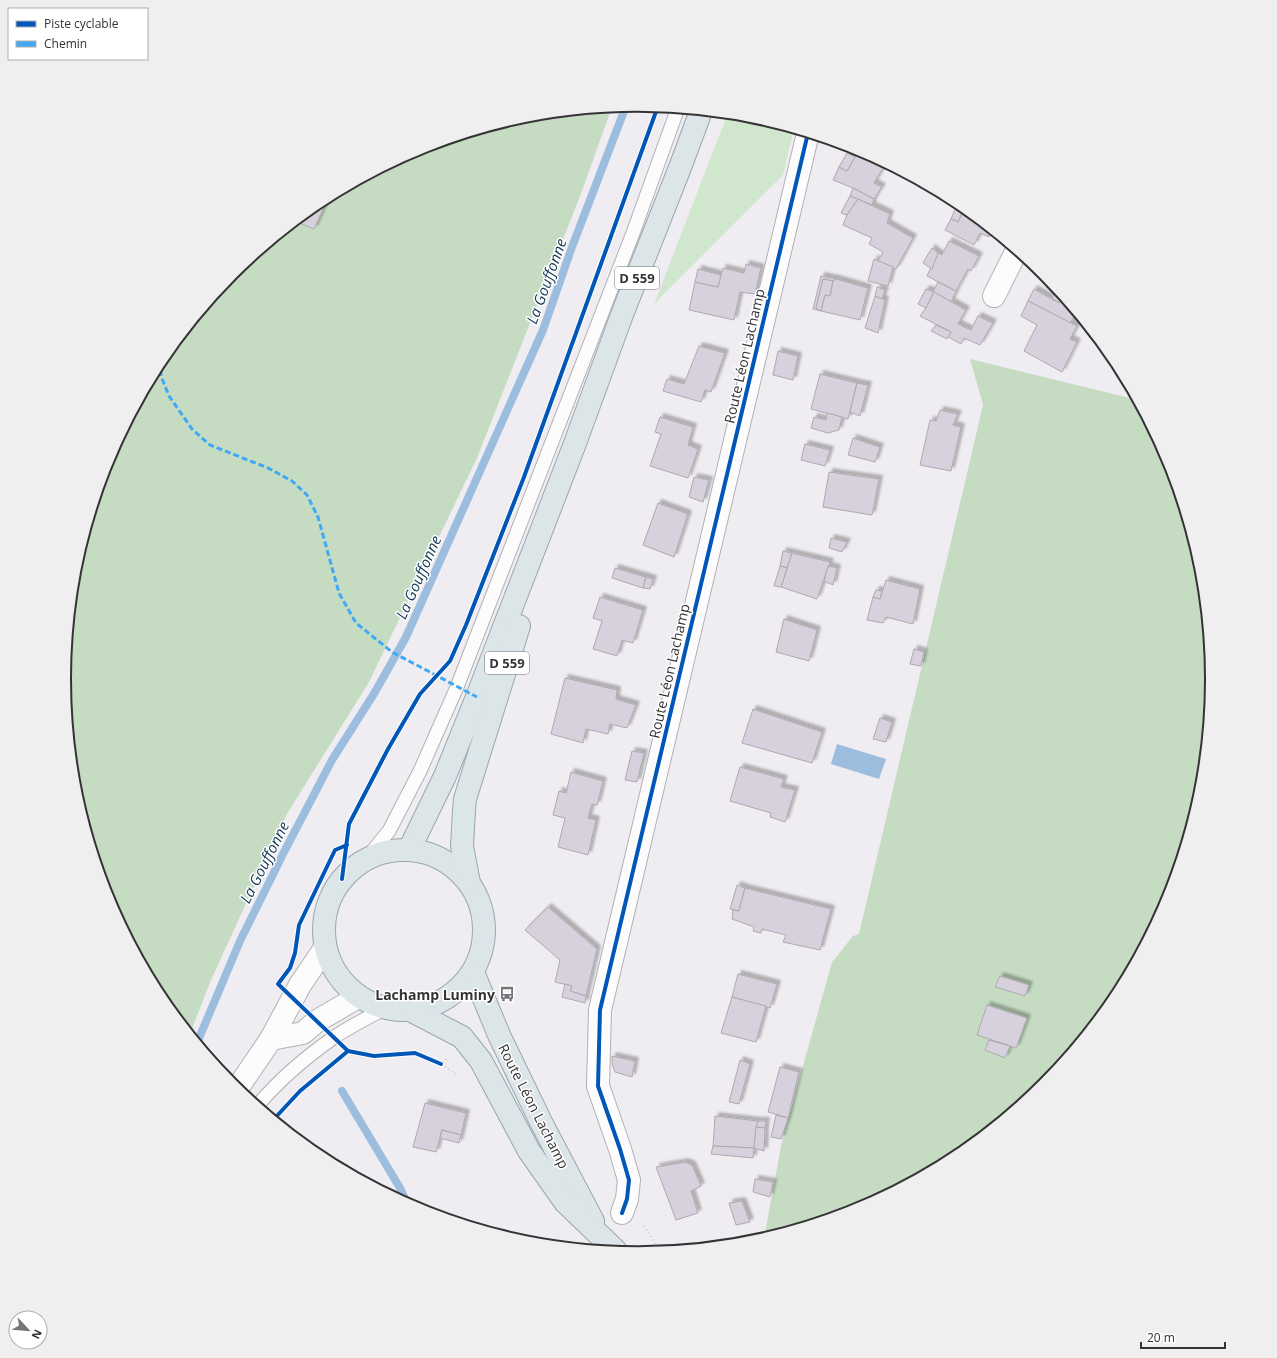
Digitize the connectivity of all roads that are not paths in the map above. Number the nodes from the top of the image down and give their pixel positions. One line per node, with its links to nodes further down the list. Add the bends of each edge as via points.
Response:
1 (676, 113): 8 (lane, via 633,233 457,687 420,771 389,831)
2 (700, 115): 6 (main road, D 559)
3 (807, 138): 18 (street, Route Léon Lachamp, via 600,1010 598,1086 629,1180)
4 (1015, 254): 5 (street)
5 (994, 296)
6 (574, 446): 7 (main road, D 559, via 448,769); 9 (main road, D 559, via 465,799 462,846)
7 (410, 848): 8 (main road); 9 (main road, via 448,863)
8 (366, 859): 10 (main road, via 342,879 332,894 325,911)
9 (468, 882): 11 (main road, via 480,904 484,926 482,950)
10 (325, 948): 12 (main road, via 337,976); 15 (street, via 300,985)
11 (473, 972): 14 (main road, via 457,991 436,1004); 19 (main road, Route Léon Lachamp, via 499,1035 541,1122)
12 (358, 997): 13 (main road); 15 (street, via 303,1032)
13 (384, 1009): 14 (main road); 17 (lane, via 334,1037 271,1089)
14 (412, 1011): 19 (main road, Route Léon Lachamp, via 462,1037 481,1061 529,1151 565,1202)
15 (271, 1039): 16 (street)
16 (241, 1084)
17 (261, 1103)
18 (622, 1213)
19 (609, 1244)

